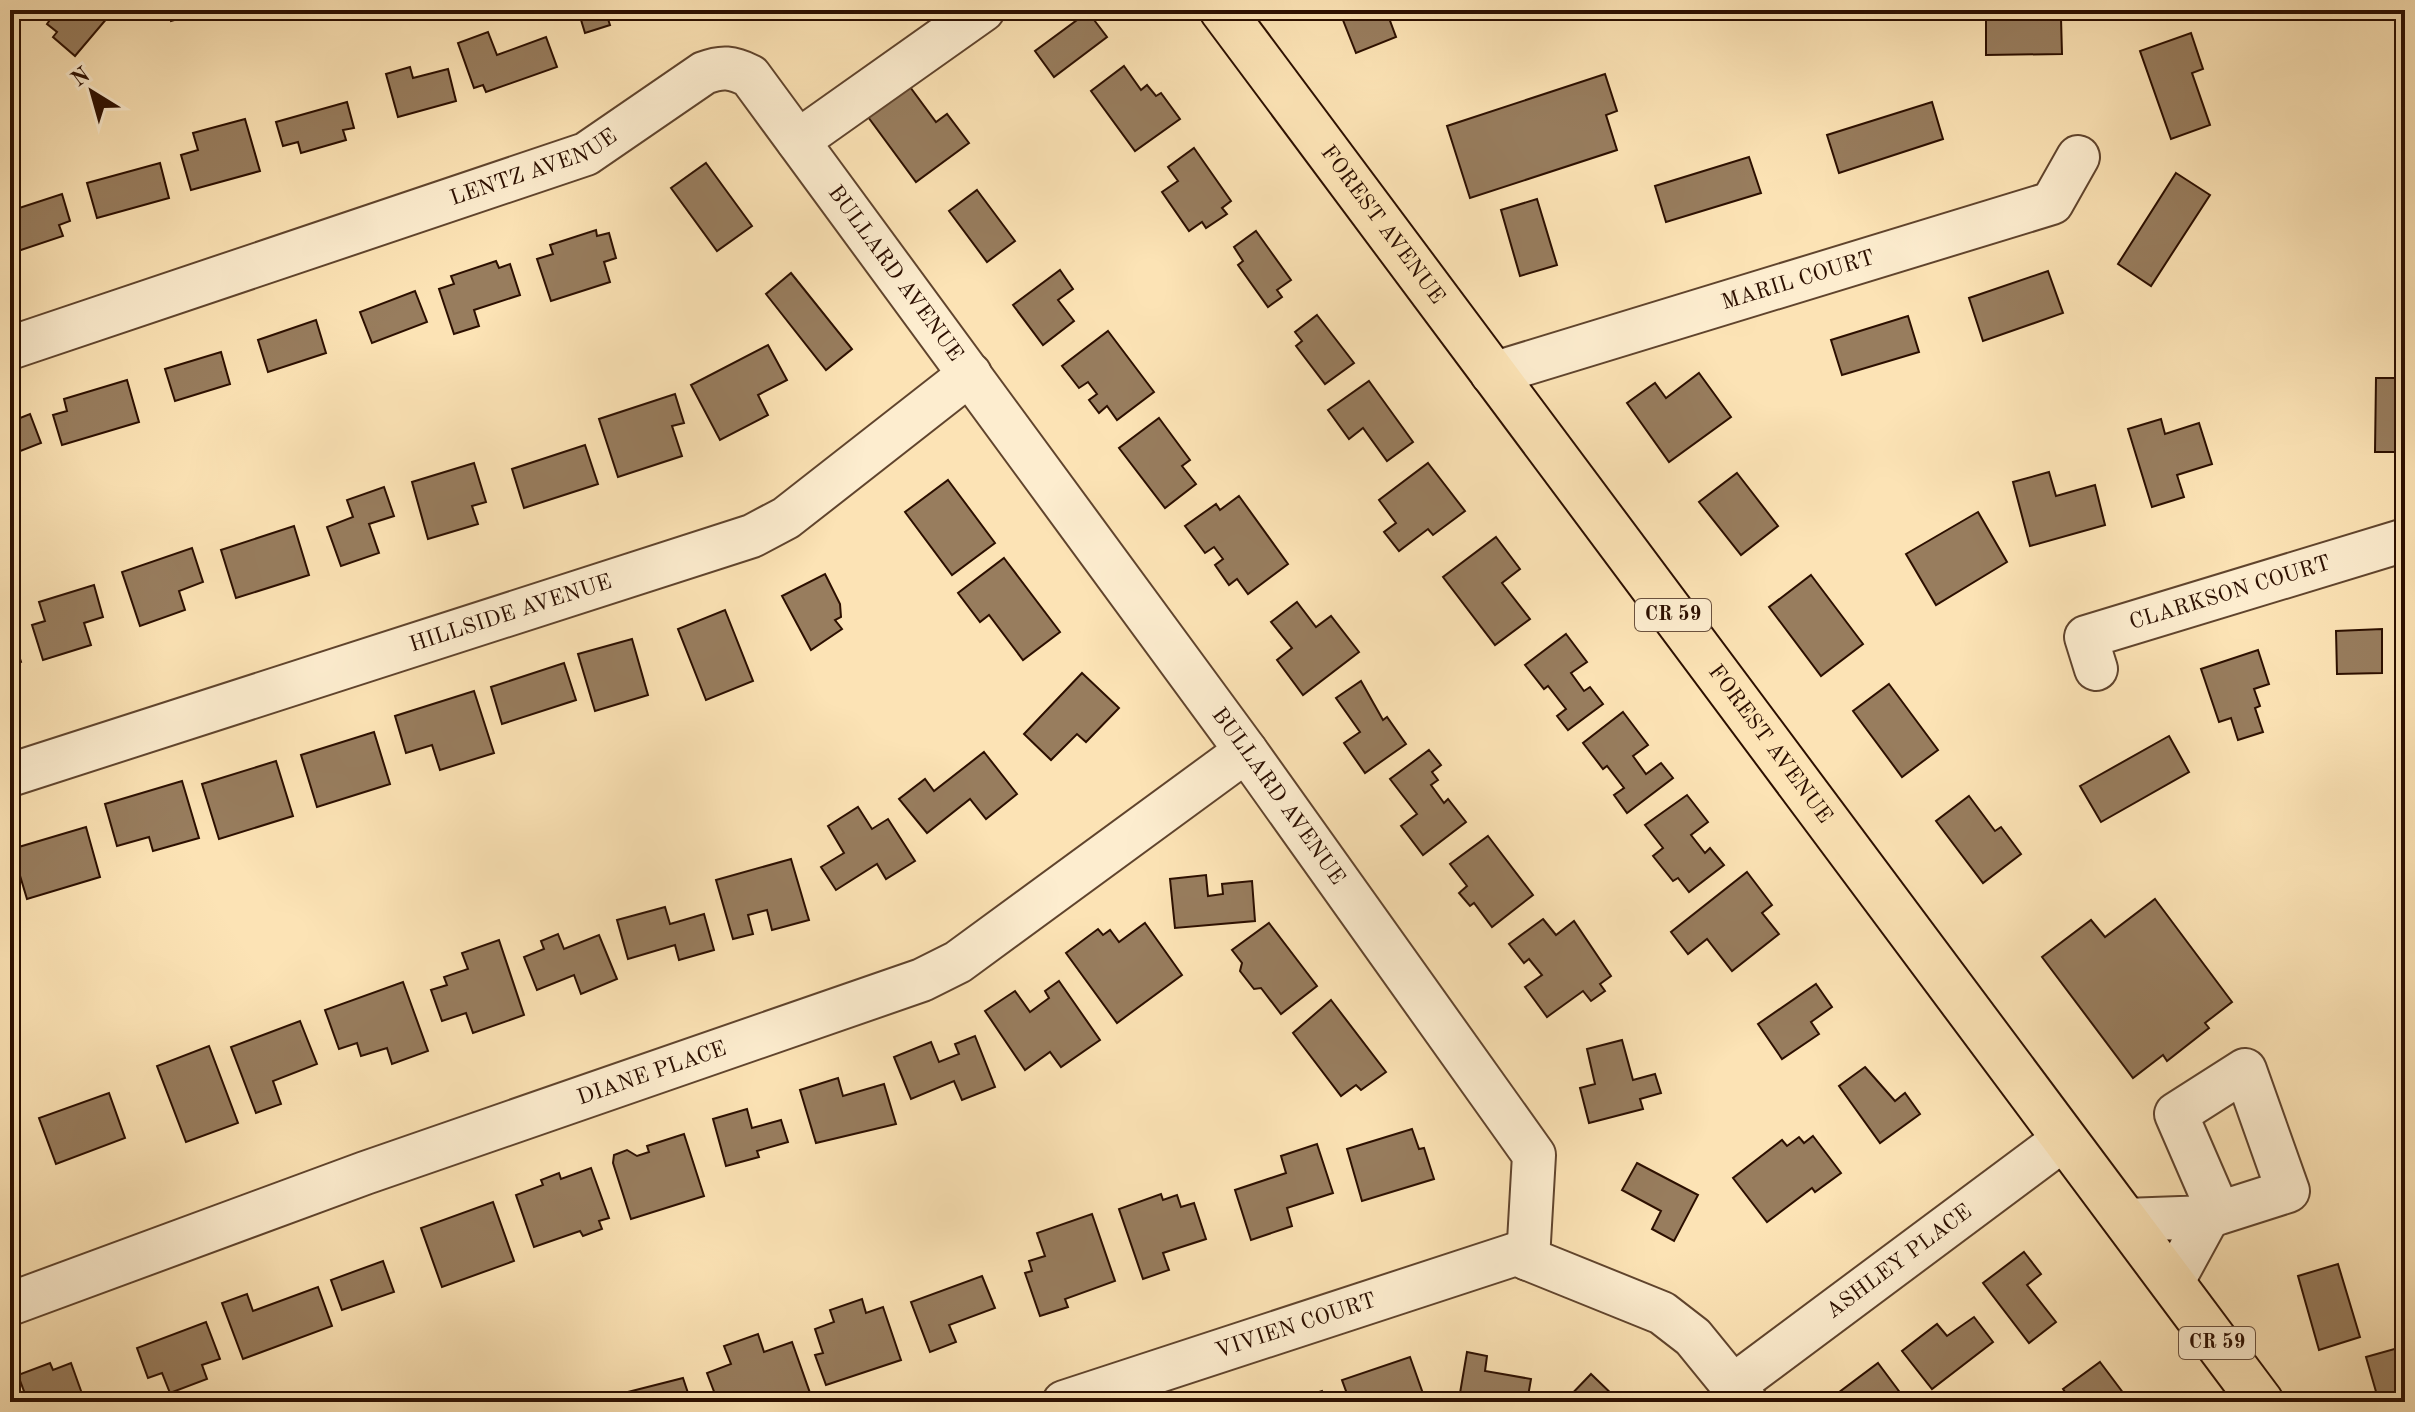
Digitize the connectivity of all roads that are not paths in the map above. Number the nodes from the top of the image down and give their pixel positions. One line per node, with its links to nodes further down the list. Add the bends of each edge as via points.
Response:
1 (983, 10): 3 (street)
2 (1222, 10): 7 (main road, FOREST AVENUE / CR 59)
3 (798, 141): 5 (street, LENTZ AVENUE, via 750,76 720,67 586,154); 6 (street, BULLARD AVENUE)
4 (2078, 157): 7 (street, MARIL COURT, via 2052,203)
5 (10, 348)
6 (970, 374): 10 (street, BULLARD AVENUE); 11 (street, HILLSIDE AVENUE, via 786,518 752,536)
7 (1492, 374): 12 (main road, FOREST AVENUE / CR 59)
8 (2405, 540): 9 (street, CLARKSON COURT, via 2086,637)
9 (2096, 669)
10 (1246, 751): 14 (street, BULLARD AVENUE, via 1534,1155); 16 (street, DIANE PLACE, via 958,962 922,980 365,1173)
11 (10, 775)
12 (2064, 1139): 13 (main road, FOREST AVENUE / CR 59); 17 (street, ASHLEY PLACE)
13 (2125, 1220): 15 (main road, FOREST AVENUE / CR 59); 15 (street, via 2214,1215)
14 (1528, 1259): 17 (street, via 1662,1313 1693,1337); 18 (street, VIVIEN COURT, via 1516,1254)
15 (2172, 1283): 19 (main road, FOREST AVENUE / CR 59)
16 (10, 1304)
17 (1740, 1394)
18 (1064, 1402)
19 (2261, 1402)

